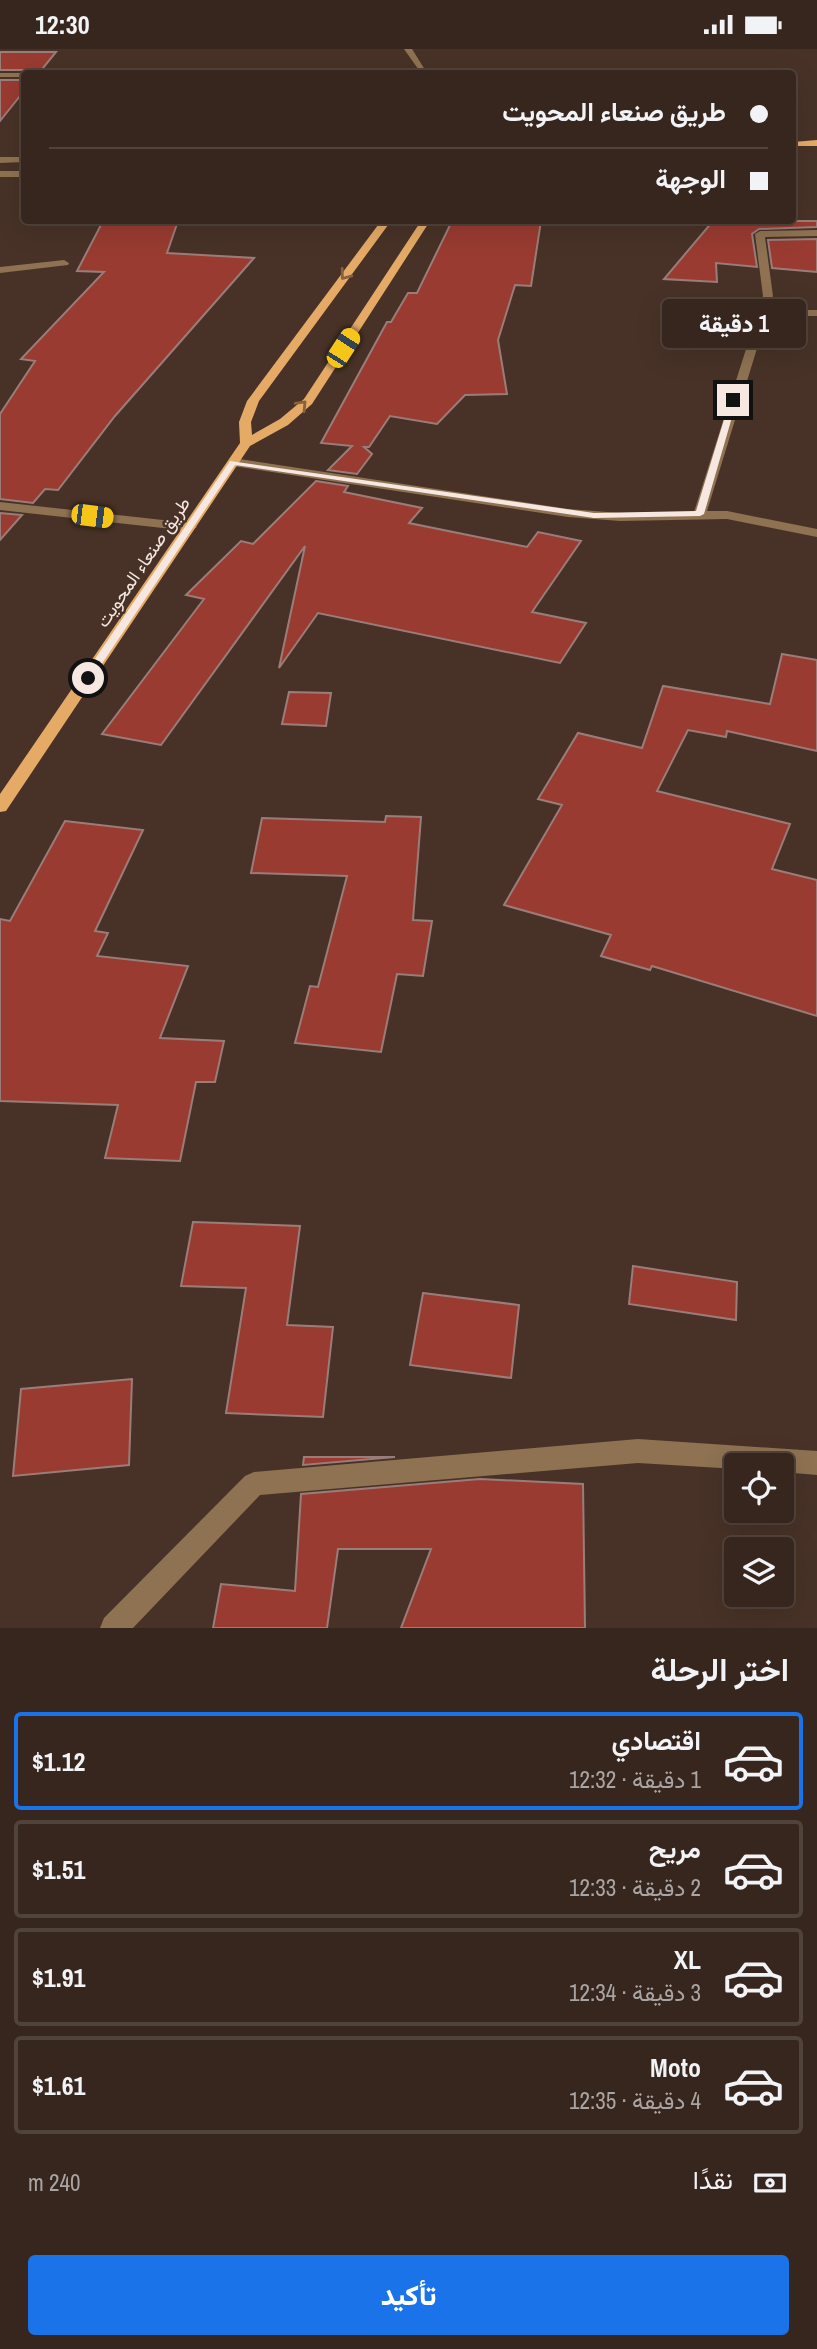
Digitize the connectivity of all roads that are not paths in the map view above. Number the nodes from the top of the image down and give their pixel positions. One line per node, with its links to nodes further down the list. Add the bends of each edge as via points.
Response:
1 (408, 49): 2 (street)
2 (422, 70)
3 (0, 75): 4 (street)
4 (21, 75)
5 (817, 143): 6 (main road)
6 (796, 144)
7 (0, 160): 8 (street)
8 (21, 160)
9 (0, 174): 10 (street)
10 (21, 174)
11 (384, 224): 18 (main road, طريق صنعاء المحويت, one-way to 18, via 253,401 245,422)
12 (423, 224): 18 (main road, طريق صنعاء المحويت, one-way to 12, via 284,422 308,401)
13 (817, 233): 16 (street, via 760,234 768,296)
14 (64, 263): 15 (street)
15 (0, 270)
16 (762, 313): 17 (street); 21 (street)
17 (817, 313)
18 (246, 443): 19 (main road, طريق صنعاء المحويت)
19 (233, 463): 21 (street, via 594,516); 22 (main road, طريق صنعاء المحويت)
20 (0, 506): 22 (street)
21 (700, 514): 23 (street, via 754,518)
22 (190, 527): 24 (main road, طريق صنعاء المحويت)
23 (817, 533)
24 (0, 807)
25 (817, 1463): 26 (street, via 638,1451 254,1484)
26 (114, 1628)

